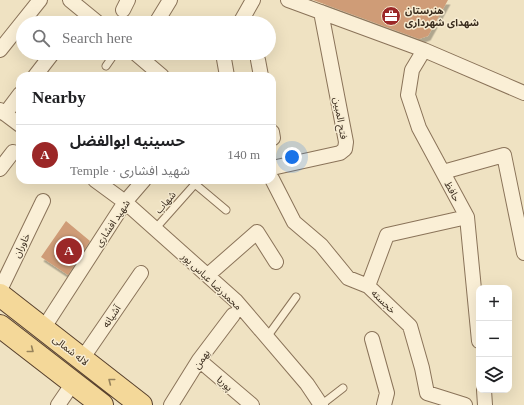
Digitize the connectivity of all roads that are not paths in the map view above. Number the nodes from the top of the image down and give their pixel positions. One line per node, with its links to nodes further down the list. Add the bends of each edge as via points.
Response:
1 (40, 0): 7 (street)
2 (70, 0): 8 (street)
3 (170, 0): 9 (street)
4 (252, 0): 10 (street)
5 (288, 0): 6 (street)
6 (321, 12): 13 (street); 29 (street, فتح المبین, via 346,142 345,150)
7 (27, 16)
8 (89, 16)
9 (160, 16)
10 (244, 16)
11 (16, 30): 12 (street)
12 (0, 50)
13 (424, 50): 24 (street); 31 (street, حافظ, via 412,70 408,95 419,128)
14 (47, 60): 20 (street)
15 (110, 60): 19 (lane)
16 (144, 60): 21 (street)
17 (224, 60): 22 (street)
18 (258, 60): 23 (street)
19 (106, 66)
20 (38, 72)
21 (157, 72)
22 (226, 72)
23 (260, 72)
24 (524, 93)
25 (16, 98): 26 (street)
26 (2, 112): 27 (street)
27 (16, 122)
28 (13, 152): 30 (street)
29 (276, 167)
30 (0, 169)
31 (443, 172): 38 (street, حافظ); 40 (street, via 504,155)
32 (100, 184): 36 (street, محمدرضا عباس پور)
33 (141, 184): 36 (street, شهید افشاری)
34 (275, 184): 44 (street, خجسته, via 294,222 321,244 348,278)
35 (43, 201): 45 (street, خاوران)
36 (125, 202): 39 (street, محمدرضا عباس پور); 51 (street, شهید افشاری)
37 (226, 210): 39 (lane, شهاب, via 194,184)
38 (467, 217): 44 (street, via 387,235); 49 (street, حافظ)
39 (155, 229): 43 (street, محمدرضا عباس پور)
40 (524, 253)
41 (276, 262): 43 (street, via 257,232)
42 (141, 273): 54 (street, آشیانه)
43 (208, 276): 52 (street, محمدرضا عباس پور, via 236,301)
44 (368, 286): 66 (street, خجسته, via 410,326 427,393)
45 (0, 290)
46 (0, 296): 51 (main road, لاله شمالی)
47 (296, 297): 52 (lane)
48 (233, 315): 55 (street, بهمن)
49 (477, 321)
50 (0, 326): 56 (main road, one-way to 56)
51 (44, 329): 54 (main road, لاله شمالی)
52 (267, 336): 64 (street, محمدرضا عباس پور)
53 (372, 339): 65 (street, via 387,393)
54 (82, 359): 61 (main road, لاله شمالی, one-way to 54)
55 (199, 360): 62 (street, بهمن); 63 (street, پوریا)
56 (73, 383): 59 (street); 60 (main road)
57 (343, 388): 64 (lane)
58 (484, 393): 67 (street)
59 (58, 405)
60 (102, 405)
61 (141, 405)
62 (171, 405)
63 (252, 405)
64 (321, 405)
65 (384, 405)
66 (465, 405)
67 (485, 405)

